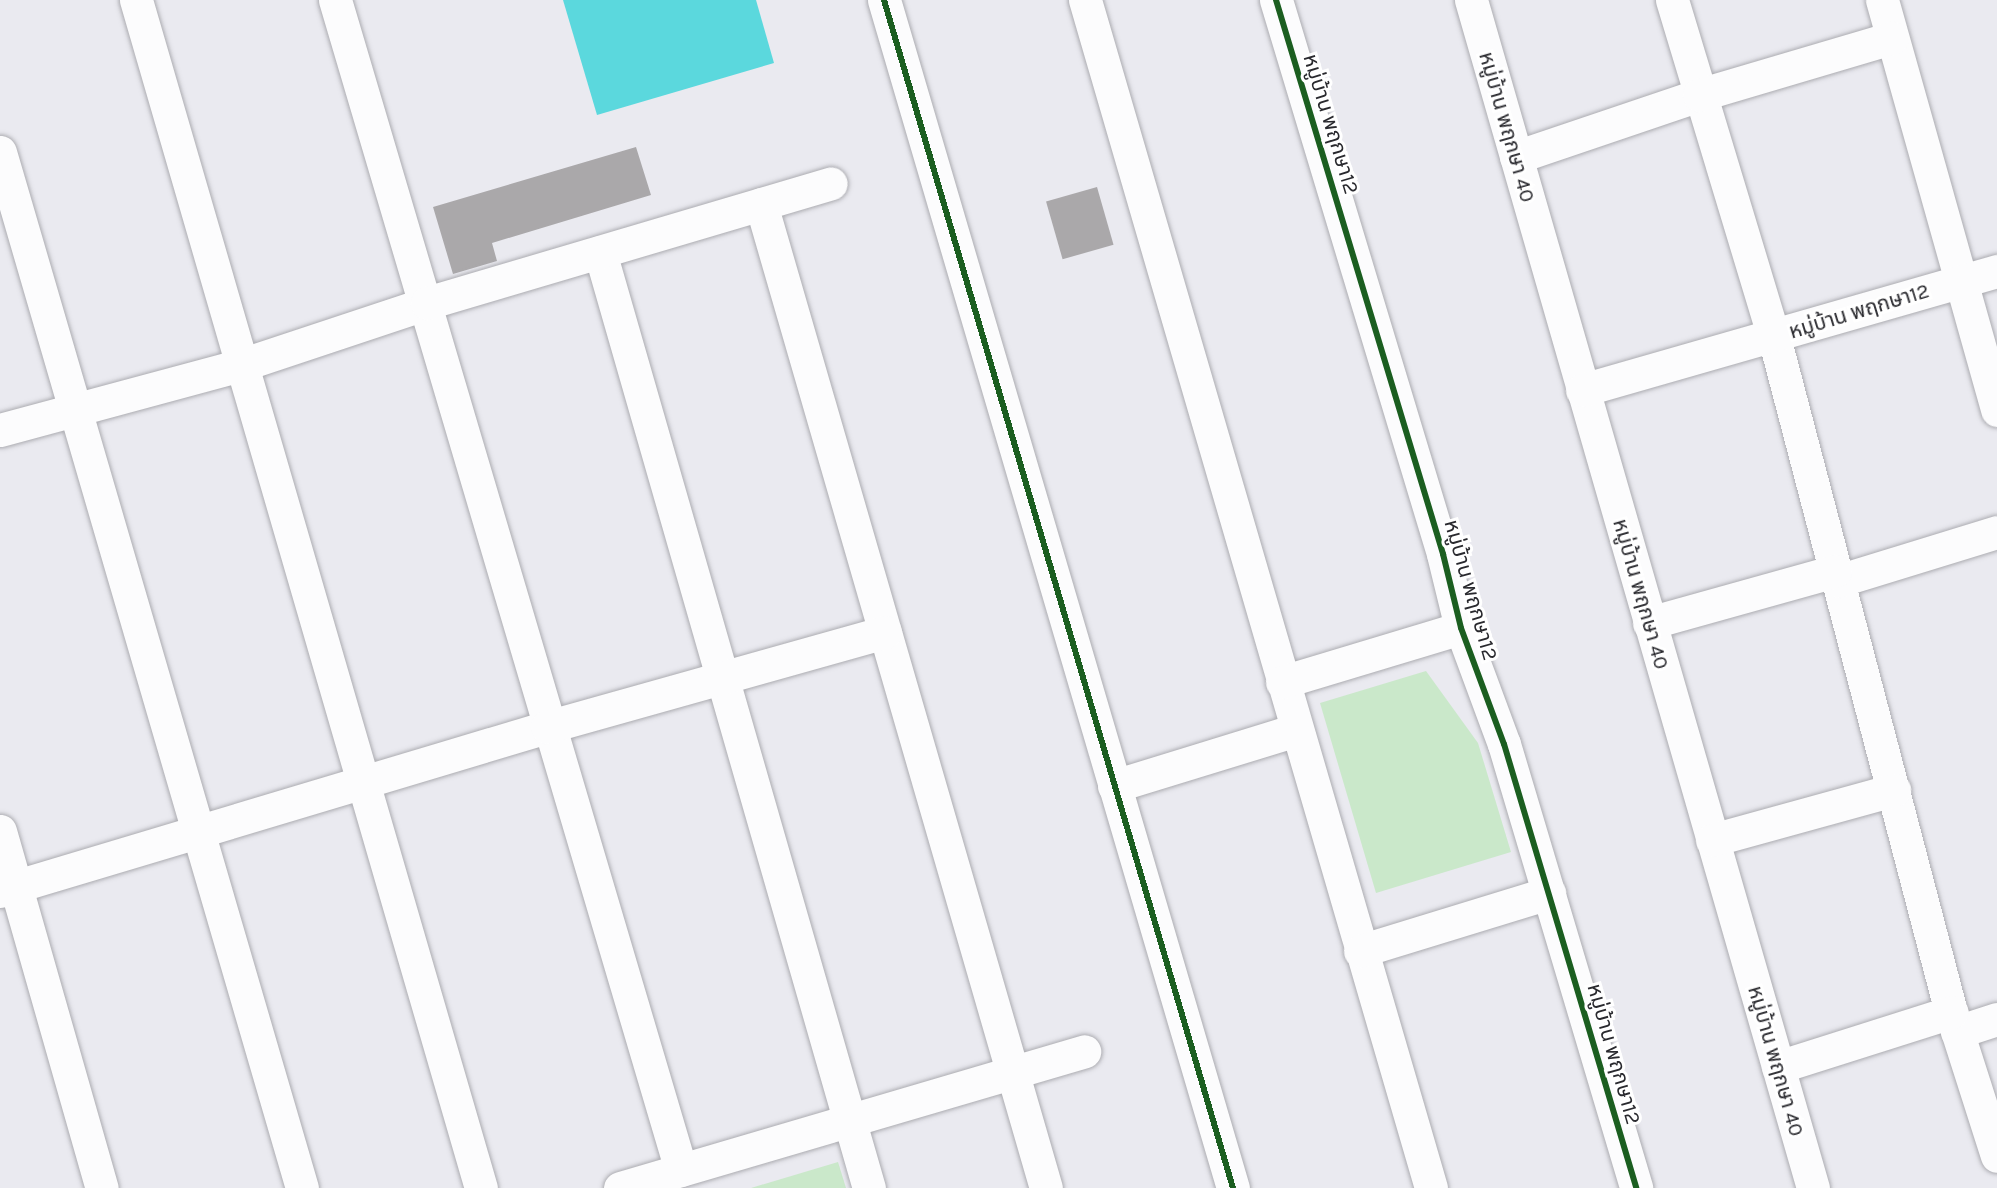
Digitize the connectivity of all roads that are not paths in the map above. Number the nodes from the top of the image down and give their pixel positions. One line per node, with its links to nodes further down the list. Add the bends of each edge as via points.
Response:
1 (136, 0): 20 (street)
2 (335, 0): 18 (street)
3 (884, 0): 35 (street)
4 (1085, 0): 31 (street)
5 (1276, 0): 28 (street, หมู่บ้าน พฤกษา12, via 1443,554)
6 (1471, 0): 12 (street, หมู่บ้าน พฤกษา 40)
7 (1672, 0): 10 (street)
8 (1882, 0): 9 (street)
9 (1892, 38): 10 (street); 17 (street)
10 (1699, 95): 12 (street); 19 (street)
11 (0, 152): 22 (street)
12 (1516, 157): 21 (street, หมู่บ้าน พฤกษา 40)
13 (831, 183): 14 (street)
14 (761, 204): 15 (street); 29 (street)
15 (600, 252): 18 (street); 30 (street)
16 (1997, 271): 17 (street, หมู่บ้าน พฤกษา12)
17 (1960, 281): 19 (street, หมู่บ้าน พฤกษา12); 23 (street)
18 (427, 303): 20 (street); 32 (street)
19 (1774, 336): 21 (street, หมู่บ้าน พฤกษา12); 26 (street)
20 (244, 364): 22 (street); 34 (street)
21 (1582, 390): 27 (street, หมู่บ้าน พฤกษา 40)
22 (75, 409): 24 (street); 38 (street)
23 (1997, 410)
24 (0, 430)
25 (1997, 532): 26 (street)
26 (1836, 576): 27 (street); 36 (street)
27 (1649, 623): 39 (street, หมู่บ้าน พฤกษา 40)
28 (1461, 628): 31 (street, หมู่บ้าน พฤกษา12); 41 (street, หมู่บ้าน พฤกษา12, via 1504,744)
29 (885, 632): 30 (street); 47 (street)
30 (722, 677): 32 (street); 48 (street)
31 (1282, 682): 33 (street)
32 (547, 727): 34 (street); 50 (street)
33 (1296, 730): 35 (street); 42 (street)
34 (364, 782): 38 (street); 53 (street)
35 (1114, 786): 57 (street)
36 (1894, 790): 39 (street); 44 (street)
37 (0, 831): 40 (street)
38 (198, 831): 40 (street); 52 (street)
39 (1712, 840): 46 (street, หมู่บ้าน พฤกษา 40)
40 (8, 889): 51 (street)
41 (1549, 893): 42 (street); 59 (street, หมู่บ้าน พฤกษา12)
42 (1360, 951): 58 (street)
43 (1997, 1019): 44 (street)
44 (1954, 1022): 46 (street); 49 (street)
45 (1084, 1051): 47 (street)
46 (1778, 1067): 60 (street, หมู่บ้าน พฤกษา 40)
47 (1012, 1072): 48 (street); 56 (street)
48 (849, 1120): 50 (street); 55 (street)
49 (1997, 1156)
50 (681, 1170): 54 (street)
51 (102, 1188)
52 (302, 1188)
53 (481, 1188)
54 (620, 1188)
55 (869, 1188)
56 (1046, 1188)
57 (1233, 1188)
58 (1431, 1188)
59 (1636, 1188)
60 (1813, 1188)

